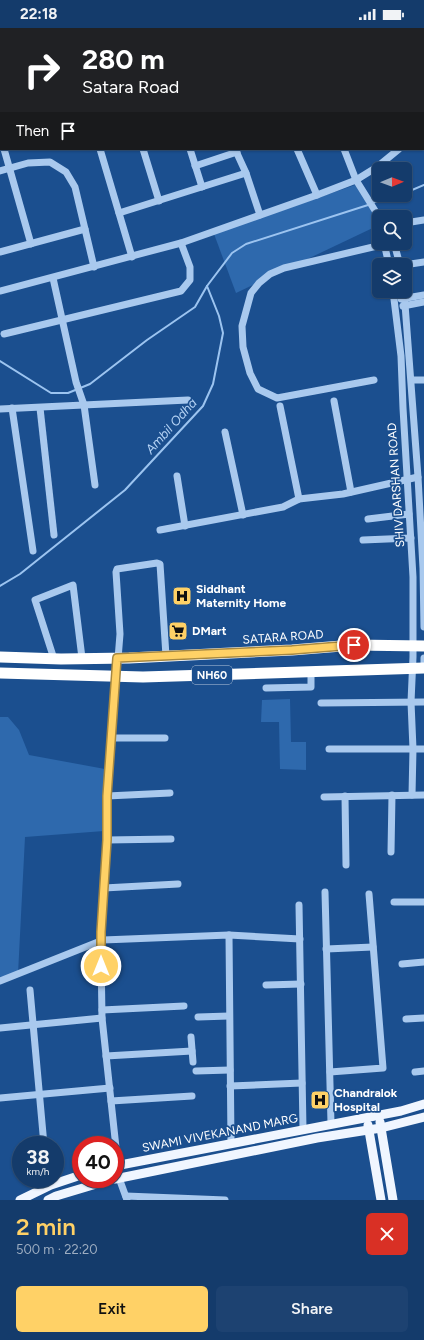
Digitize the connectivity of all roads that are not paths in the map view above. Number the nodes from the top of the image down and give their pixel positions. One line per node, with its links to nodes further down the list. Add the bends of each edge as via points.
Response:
1 (4, 150): 10 (street)
2 (102, 150): 18 (street)
3 (143, 150): 16 (street)
4 (190, 150): 9 (street)
5 (298, 150): 15 (street)
6 (344, 150): 13 (street)
7 (236, 151): 9 (street); 12 (street)
8 (391, 152): 13 (street, via 376,167)
9 (195, 166): 14 (street)
10 (9, 168): 11 (street); 22 (street, via 28,163 50,162 66,172 75,187); 24 (street)
11 (0, 171)
12 (246, 173): 14 (street); 19 (street)
13 (356, 180): 15 (street); 17 (street)
14 (202, 187): 16 (street)
15 (317, 196): 19 (street)
16 (159, 200): 18 (street)
17 (375, 210)
18 (119, 213): 27 (street)
19 (260, 215): 23 (street)
20 (424, 220): 21 (street)
21 (412, 222)
22 (86, 229): 24 (street); 30 (street)
23 (182, 243): 27 (street); 39 (street, via 190,267 190,280 181,291)
24 (31, 244): 26 (street)
25 (372, 247): 41 (street, via 284,268 270,274 250,293 242,326 243,347 250,373 258,389 276,398)
26 (0, 252)
27 (132, 257): 30 (street)
28 (424, 262): 29 (street)
29 (412, 264)
30 (94, 267): 31 (street)
31 (53, 278): 32 (street); 39 (street)
32 (0, 291)
33 (424, 295): 34 (street)
34 (412, 297)
35 (394, 298): 38 (street, SHIV DARSHAN ROAD)
36 (405, 298): 37 (street); 38 (street); 42 (street, SHIV DARSHAN ROAD)
37 (424, 302)
38 (395, 303): 54 (street, SHIV DARSHAN ROAD)
39 (62, 320): 40 (street); 46 (street)
40 (4, 334)
41 (374, 380)
42 (412, 380): 43 (street); 53 (street, SHIV DARSHAN ROAD)
43 (424, 380)
44 (188, 400): 46 (street)
45 (334, 401): 56 (street)
46 (84, 405): 49 (street); 55 (street)
47 (280, 406): 57 (street)
48 (12, 408): 49 (street); 50 (street); 66 (street)
49 (40, 408): 63 (street)
50 (0, 409)
51 (225, 432): 59 (street)
52 (177, 476): 61 (street)
53 (418, 477): 54 (street); 67 (street, SHIV DARSHAN ROAD)
54 (407, 480): 56 (street); 58 (street, SHIV DARSHAN ROAD)
55 (95, 485)
56 (351, 492): 57 (street)
57 (299, 499): 59 (street, via 283,507)
58 (409, 514): 60 (street); 64 (street, SHIV DARSHAN ROAD)
59 (244, 515): 61 (street)
60 (368, 519)
61 (185, 526): 62 (street)
62 (160, 530)
63 (54, 535)
64 (411, 538): 65 (street); 68 (street, SHIV DARSHAN ROAD)
65 (363, 540)
66 (33, 551)
67 (424, 627)
68 (412, 646): 69 (highway, SATARA ROAD / NH60); 71 (highway, SATARA ROAD / NH60, via 354,645); 76 (street, SHIV DARSHAN ROAD)
69 (424, 646)
70 (0, 656): 75 (highway, SATARA ROAD / NH60)
71 (166, 656): 73 (highway, SATARA ROAD / NH60); 73 (street, via 160,566 157,563 116,570 120,634)
72 (82, 658): 73 (highway, SATARA ROAD / NH60); 75 (highway, SATARA ROAD / NH60); 75 (street, via 73,585 35,600)
73 (117, 658): 80 (street)
74 (424, 658): 77 (street)
75 (54, 659)
76 (412, 668): 77 (highway, NH60); 78 (highway, NH60); 83 (street, SHIV DARSHAN ROAD)
77 (424, 668)
78 (311, 671): 80 (highway, NH60); 81 (street, via 311,687)
79 (0, 673): 80 (highway, NH60)
80 (116, 676): 85 (street)
81 (266, 688)
82 (321, 702): 83 (street)
83 (411, 702): 84 (street); 88 (street, SHIV DARSHAN ROAD)
84 (424, 702)
85 (111, 738): 86 (street); 94 (street)
86 (165, 738)
87 (329, 749): 88 (street)
88 (413, 749): 89 (street); 92 (street, SHIV DARSHAN ROAD)
89 (424, 749)
90 (170, 793): 94 (street)
91 (392, 795): 92 (street); 95 (street); 99 (street)
92 (412, 795): 93 (street)
93 (424, 795)
94 (107, 796): 98 (street)
95 (346, 796): 96 (street); 100 (street)
96 (324, 797)
97 (171, 839): 98 (street)
98 (107, 840): 102 (street)
99 (391, 852)
100 (346, 865)
101 (178, 884): 102 (street)
102 (104, 888): 119 (street, bridge, via 101,932)
103 (325, 892): 111 (street)
104 (369, 894): 110 (street)
105 (394, 902): 106 (street)
106 (424, 902)
107 (299, 905): 109 (street)
108 (229, 935): 109 (street); 114 (street, via 103,940); 120 (street)
109 (300, 939): 115 (street)
110 (373, 947): 111 (street); 133 (street, via 383,1068)
111 (326, 949): 133 (street)
112 (424, 962): 113 (street)
113 (402, 964)
114 (0, 981)
115 (301, 984): 116 (street); 135 (street)
116 (266, 985)
117 (30, 990): 124 (street)
118 (184, 1006): 119 (street)
119 (102, 1014): 124 (street); 128 (street)
120 (229, 1016): 121 (street); 130 (street)
121 (198, 1017)
122 (424, 1018): 123 (street)
123 (406, 1019)
124 (34, 1025): 125 (street); 138 (street)
125 (0, 1028)
126 (191, 1037): 127 (street)
127 (192, 1051): 128 (street); 129 (street)
128 (106, 1056): 137 (street)
129 (193, 1062)
130 (230, 1070): 131 (street); 136 (street)
131 (196, 1071)
132 (424, 1071): 134 (street)
133 (330, 1072): 146 (street)
134 (415, 1072)
135 (302, 1083): 136 (street); 148 (street)
136 (230, 1086): 152 (street)
137 (110, 1088): 138 (street); 141 (street)
138 (39, 1094): 140 (street); 150 (street)
139 (192, 1096): 141 (street)
140 (0, 1098)
141 (111, 1101): 151 (street)
142 (424, 1104): 143 (main road, SWAMI VIVEKANAND MARG)
143 (378, 1115): 145 (main road, SWAMI VIVEKANAND MARG); 147 (main road)
144 (424, 1117): 147 (main road, SWAMI VIVEKANAND MARG)
145 (367, 1118): 146 (main road, SWAMI VIVEKANAND MARG); 149 (main road)
146 (331, 1123): 148 (main road, SWAMI VIVEKANAND MARG)
147 (381, 1128): 149 (main road, SWAMI VIVEKANAND MARG); 163 (main road)
148 (303, 1129): 152 (main road, SWAMI VIVEKANAND MARG)
149 (369, 1130): 154 (main road, SWAMI VIVEKANAND MARG); 162 (main road)
150 (43, 1136)
151 (114, 1136)
152 (231, 1143): 153 (main road, SWAMI VIVEKANAND MARG)
153 (124, 1164)
154 (124, 1176)
155 (40, 1188): 159 (main road)
156 (82, 1188): 160 (main road, SWAMI VIVEKANAND MARG)
157 (122, 1188): 158 (street)
158 (127, 1198): 161 (street)
159 (20, 1200)
160 (48, 1200)
161 (225, 1200)
162 (381, 1200)
163 (393, 1200)

